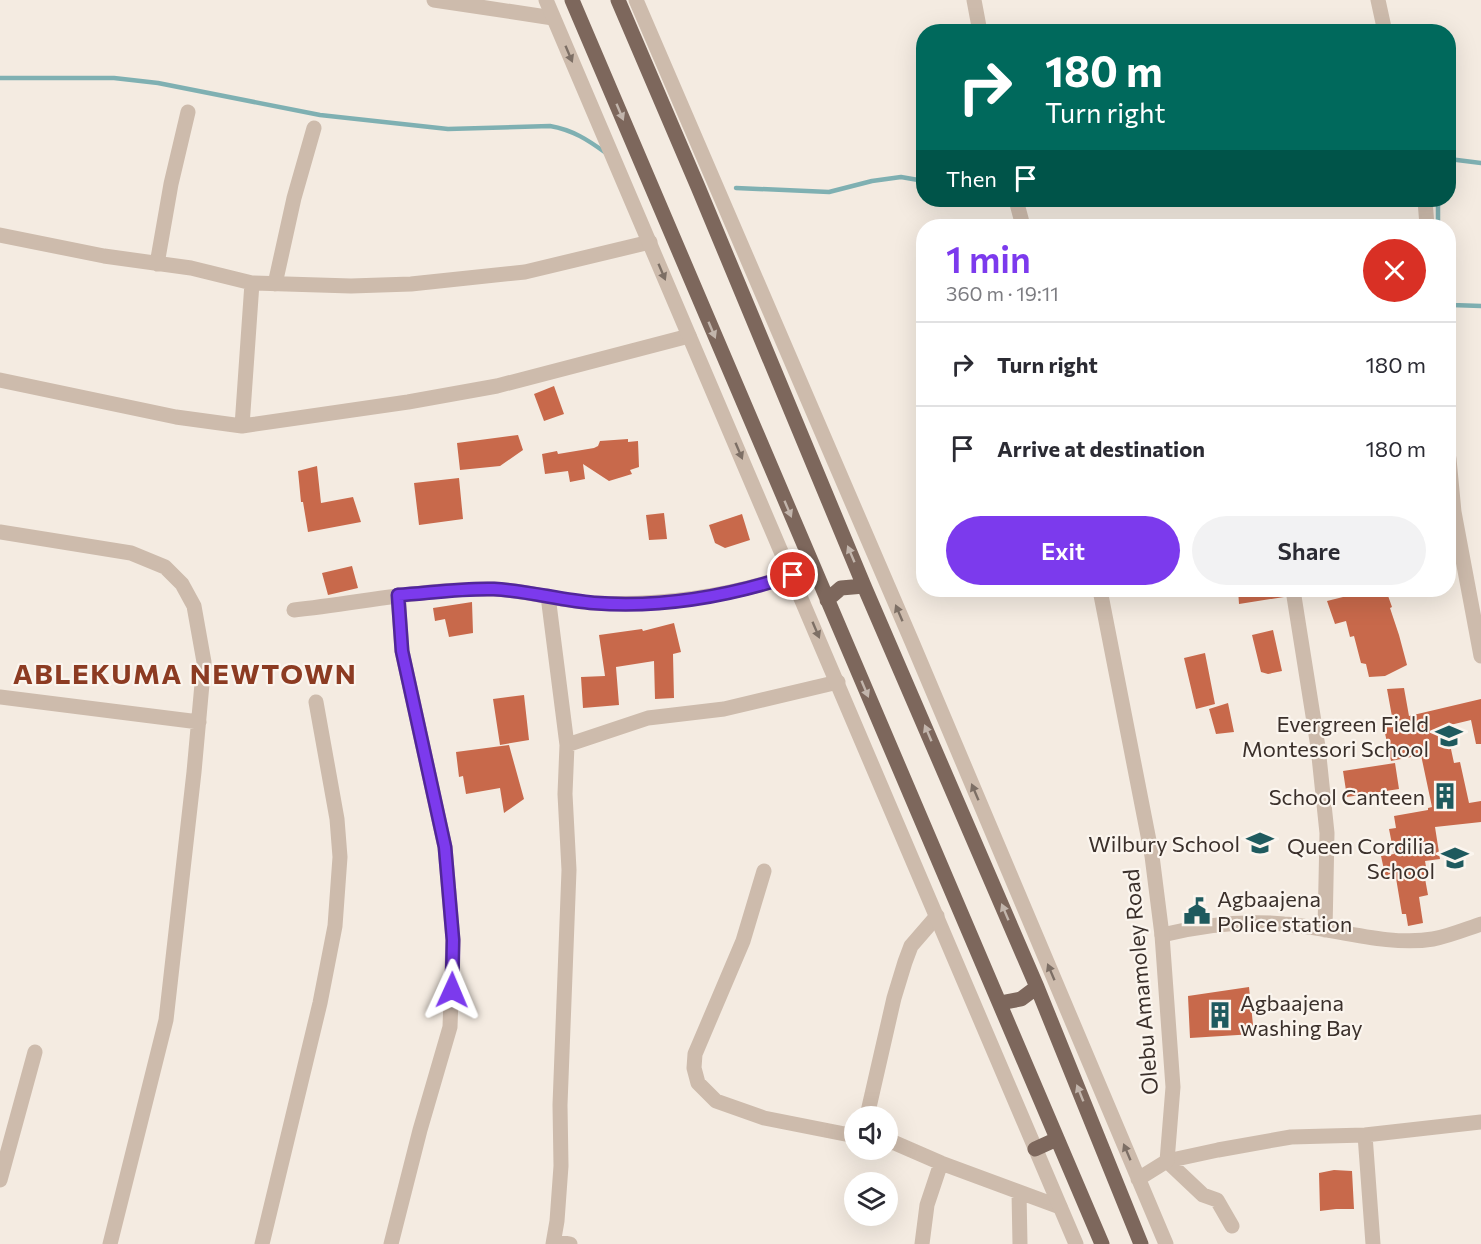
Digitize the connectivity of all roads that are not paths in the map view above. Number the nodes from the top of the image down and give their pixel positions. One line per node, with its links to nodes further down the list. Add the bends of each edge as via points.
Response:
1 (434, 0): 8 (street)
2 (546, 0): 8 (street)
3 (572, 0): 29 (main road, one-way to 29)
4 (618, 0): 24 (main road, one-way to 4)
5 (636, 0): 54 (street, one-way to 5)
6 (974, 0): 9 (street)
7 (1378, 0): 10 (street)
8 (553, 18): 14 (street, one-way to 14)
9 (978, 24)
10 (1383, 24)
11 (188, 112): 15 (street)
12 (314, 128): 17 (street)
13 (0, 235): 15 (street)
14 (650, 242): 17 (street, via 525,272 411,284); 18 (street, one-way to 18)
15 (157, 264): 16 (street)
16 (252, 283): 17 (street); 20 (street)
17 (275, 284)
18 (689, 336): 20 (street, via 497,386); 23 (street, one-way to 23)
19 (0, 380): 20 (street, via 176,417)
20 (242, 426)
21 (0, 532): 35 (street, via 131,553 165,567 182,584 194,606 204,662)
22 (1456, 543): 31 (street)
23 (793, 575): 26 (street, via 760,586 687,600 594,603); 32 (street, one-way to 32)
24 (864, 586): 29 (main road, via 841,588); 42 (main road, one-way to 24)
25 (398, 595): 26 (street, via 490,589); 30 (street); 62 (street, via 402,651 445,847 453,940 450,1027)
26 (548, 597): 36 (street)
27 (1102, 597): 41 (street, Olebu Amamoley Road, via 1152,856)
28 (1294, 597): 40 (street, via 1327,833)
29 (827, 600): 43 (main road, one-way to 43)
30 (294, 610)
31 (1481, 656)
32 (838, 682): 36 (street, via 724,709 648,718); 38 (street)
33 (0, 697): 35 (street)
34 (316, 702): 61 (street, via 337,819 340,857 336,916 320,1003)
35 (199, 722): 60 (street, via 166,1020)
36 (567, 745): 59 (street, via 569,870 561,1166)
37 (764, 871): 47 (street, via 743,941 695,1053 698,1083 716,1101 764,1118)
38 (937, 916): 45 (street, via 911,946 905,962); 51 (street)
39 (1481, 924): 40 (street, via 1433,939 1375,938)
40 (1325, 930): 41 (street, via 1248,922 1198,926)
41 (1162, 935): 52 (street, Olebu Amamoley Road, via 1173,1087)
42 (1038, 987): 43 (main road, via 1021,999); 68 (main road, one-way to 42)
43 (1000, 1003): 49 (main road)
44 (35, 1052): 55 (street)
45 (869, 1106)
46 (1481, 1122): 48 (street)
47 (844, 1134)
48 (1365, 1135): 52 (street, via 1291,1137); 70 (street)
49 (1058, 1139): 51 (main road); 67 (main road)
50 (898, 1144): 53 (street)
51 (1035, 1149): 57 (street)
52 (1167, 1161): 54 (street); 58 (street, via 1203,1195 1217,1200)
53 (940, 1164): 56 (street); 64 (street, via 927,1205)
54 (1138, 1179): 69 (street)
55 (0, 1180)
56 (1019, 1192): 57 (street); 65 (street)
57 (1060, 1207): 66 (street)
58 (1232, 1226)
59 (553, 1242): 63 (street)
60 (110, 1244)
61 (262, 1244)
62 (391, 1244)
63 (570, 1244)
64 (921, 1244)
65 (1020, 1244)
66 (1076, 1244)
67 (1102, 1244)
68 (1141, 1244)
69 (1166, 1244)
70 (1373, 1244)

